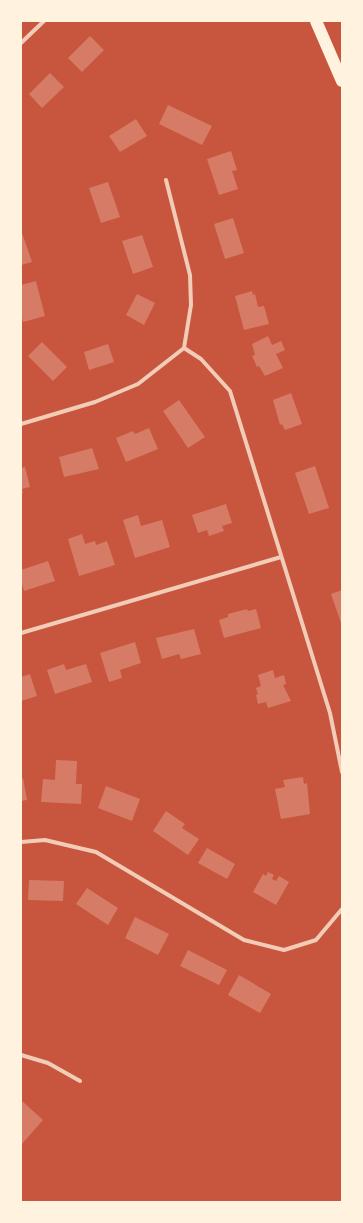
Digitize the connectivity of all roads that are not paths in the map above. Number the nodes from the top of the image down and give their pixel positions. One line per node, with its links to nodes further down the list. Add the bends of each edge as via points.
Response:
1 (44, 21): 3 (street)
2 (316, 21): 4 (highway)
3 (21, 43)
4 (342, 81)
5 (166, 180): 6 (street, via 190,275 191,305)
6 (184, 348): 7 (street, via 138,384 95,402); 8 (street, via 201,359 230,391)
7 (21, 424)
8 (281, 557): 9 (street); 10 (street, via 330,713)
9 (21, 633)
10 (342, 772)
11 (21, 842): 12 (street, via 44,840 96,852 244,940 284,950 316,940)
12 (342, 909)
13 (21, 1054): 14 (street, via 48,1063)
14 (80, 1080)

